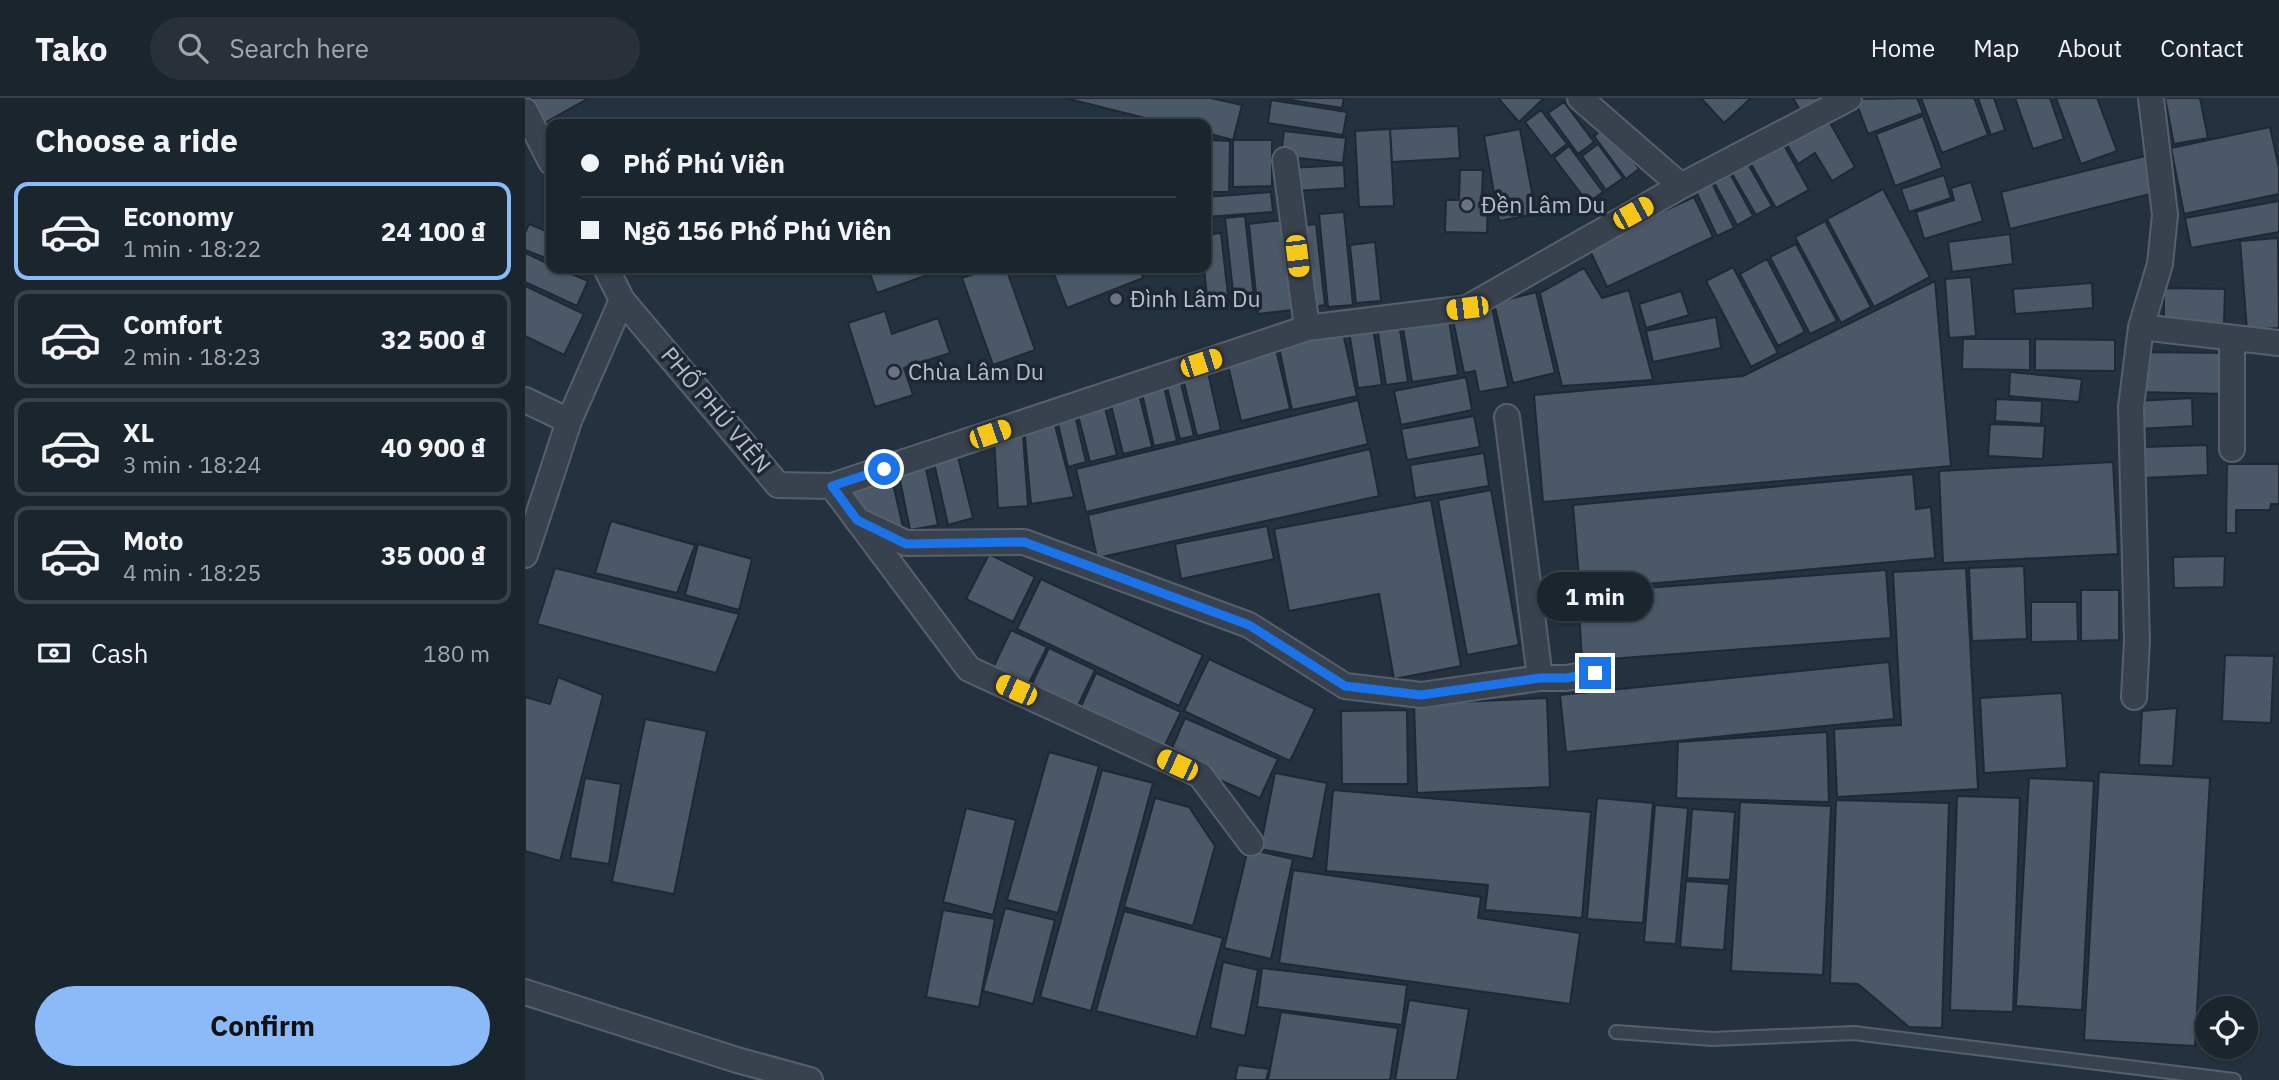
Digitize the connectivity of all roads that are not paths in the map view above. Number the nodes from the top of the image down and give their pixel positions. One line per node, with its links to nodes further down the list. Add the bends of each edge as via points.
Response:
1 (1580, 98): 7 (street)
2 (1849, 98): 7 (street, PHỐ PHÚ VIÊN)
3 (2151, 98): 10 (street, via 2165,215 2160,264)
4 (525, 111): 5 (street)
5 (546, 152)
6 (1285, 160): 11 (street)
7 (1681, 186): 11 (street, PHỐ PHÚ VIÊN, via 1467,308)
8 (608, 273): 9 (street, PHỐ PHÚ VIÊN)
9 (622, 300): 16 (street); 18 (street, PHỐ PHÚ VIÊN, via 778,485)
10 (2141, 327): 12 (street); 23 (street, via 2131,407 2137,640)
11 (1307, 328): 18 (street, PHỐ PHÚ VIÊN)
12 (2232, 338): 13 (street); 17 (street)
13 (2279, 343)
14 (525, 400): 16 (street)
15 (1507, 417): 22 (street)
16 (569, 421): 20 (street)
17 (2232, 449)
18 (832, 486): 19 (street)
19 (857, 520): 22 (street, via 906,544 1024,542 1249,625 1345,686 1421,695); 24 (street, via 969,669 1200,775)
20 (525, 555)
21 (1595, 673): 22 (street)
22 (1540, 678)
23 (2134, 697)
24 (1251, 843)
25 (525, 992): 27 (street)
26 (1616, 1032): 28 (lane, via 1712,1039 1854,1033)
27 (810, 1080)
28 (2234, 1080)

